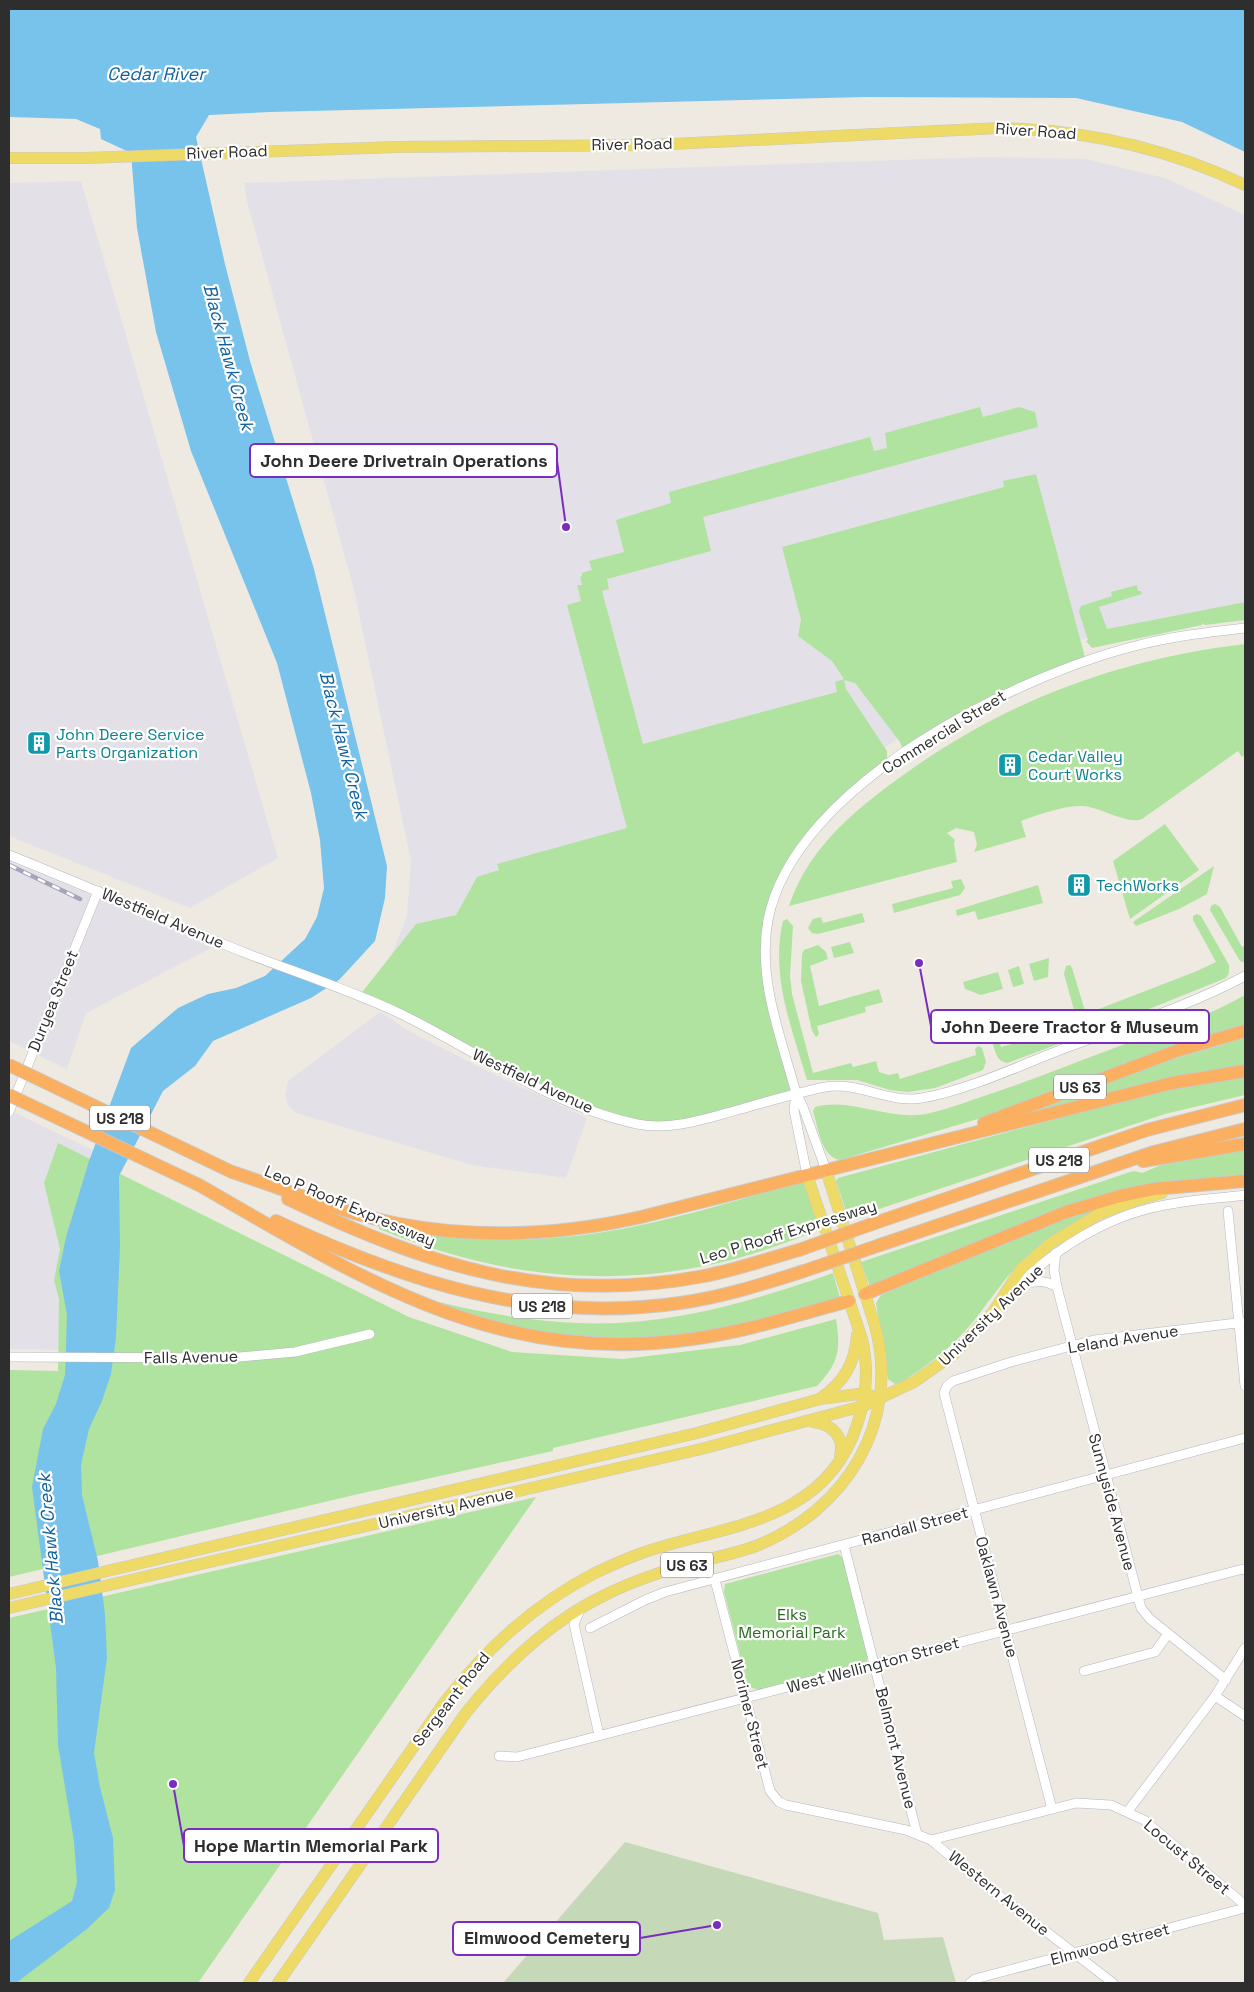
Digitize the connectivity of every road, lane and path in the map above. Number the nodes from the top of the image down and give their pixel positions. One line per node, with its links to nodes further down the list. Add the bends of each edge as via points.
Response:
1 (9, 158): 2 (main road, River Road, via 397,147 652,145 971,128 1029,128 1086,134 1142,146 1197,164)
2 (1245, 185)
3 (1245, 628): 10 (street, Commercial Street, via 1138,645 1015,688 887,765 824,821 808,838 782,878 768,921 768,989)
4 (9, 855): 5 (street, Westfield Avenue)
5 (98, 891): 10 (street, Westfield Avenue, via 359,996 564,1099 638,1124 681,1125); 13 (street, Duryea Street)
6 (1245, 976): 10 (street, Westfield Avenue, via 1205,995 996,1075 932,1096 906,1100 839,1086)
7 (1245, 1031): 16 (highway, US 63, via 1176,1051)
8 (9, 1065): 23 (highway, US 218, bridge, via 232,1172)
9 (1245, 1071): 16 (highway, via 1172,1083)
10 (796, 1093): 18 (street); 19 (street, via 794,1110)
11 (9, 1096): 25 (highway, US 218, bridge, via 199,1185)
12 (1245, 1105): 23 (highway, Leo P Rooff Expressway / US 218, bridge, via 1147,1130 798,1250 728,1270 622,1287 562,1285 496,1276 436,1261 409,1252)
13 (9, 1112)
14 (1245, 1128): 17 (highway, US 218, via 1187,1142)
15 (1245, 1144): 17 (highway)
16 (915, 1147): 18 (highway, US 63)
17 (1109, 1167): 25 (highway, US 218, bridge, via 743,1290 682,1303 593,1310 501,1300 432,1284)
18 (826, 1170): 19 (highway, US 63); 29 (main road, Sergeant Road)
19 (807, 1175): 23 (highway, via 614,1223 532,1233 422,1228); 30 (main road, Sergeant Road / US 63)
20 (1245, 1180): 21 (highway)
21 (1220, 1183): 29 (highway, via 1154,1189 1094,1203); 31 (main road, via 1137,1200 1081,1224 1051,1243 1021,1269)
22 (1245, 1195): 26 (street, University Avenue, via 1139,1211 1097,1228)
23 (297, 1198)
24 (1228, 1211): 32 (street)
25 (286, 1230): 30 (highway, via 359,1276 448,1314 512,1332 570,1342 690,1340 745,1330)
26 (1056, 1253): 27 (street, University Avenue); 28 (street, Sunnyside Avenue)
27 (1016, 1287): 28 (street, via 1042,1280); 31 (street, University Avenue)
28 (1057, 1288): 35 (street, Sunnyside Avenue)
29 (865, 1294): 30 (main road); 41 (main road, Sergeant Road, via 880,1349)
30 (849, 1301): 33 (main road, Sergeant Road / US 63)
31 (993, 1312): 41 (main road, University Avenue, via 942,1364)
32 (1242, 1322): 35 (street, Leland Avenue, via 1094,1340); 38 (street)
33 (858, 1328): 39 (main road, Sergeant Road / US 63, via 866,1365); 40 (main road, via 848,1371 836,1388)
34 (370, 1334): 36 (street, Falls Avenue, via 295,1352 229,1358)
35 (1072, 1346): 37 (street, Leland Avenue, via 1011,1362 953,1381); 46 (street, Sunnyside Avenue)
36 (9, 1357)
37 (947, 1386): 47 (street, Oaklawn Avenue, via 944,1393)
38 (1245, 1386)
39 (866, 1393): 40 (main road, University Avenue); 41 (main road); 42 (main road, Sergeant Road / US 63)
40 (820, 1399): 51 (main road, University Avenue, via 668,1439)
41 (880, 1399): 42 (main road, University Avenue); 53 (main road, Sergeant Road / US 63, via 858,1463 834,1494 795,1526 754,1547 659,1573)
42 (863, 1406): 43 (main road, University Avenue); 45 (main road, Sergeant Road / US 63, via 854,1435)
43 (809, 1421): 45 (main road, via 826,1424 837,1433 842,1444); 54 (main road, University Avenue, via 701,1449)
44 (1245, 1438): 46 (street, Randall Street)
45 (838, 1464): 75 (main road, Sergeant Road / US 63, via 814,1489 785,1509 748,1524 625,1560 567,1588 502,1637 444,1703)
46 (1105, 1476): 47 (street, Randall Street); 52 (street, Sunnyside Avenue)
47 (974, 1511): 48 (street, Randall Street); 56 (street, Oaklawn Avenue)
48 (844, 1545): 50 (street, Randall Street); 59 (street, Belmont Avenue)
49 (1245, 1570): 52 (street, West Wellington Street)
50 (716, 1580): 55 (street, Randall Street, via 665,1592); 63 (street, Norimer Street)
51 (9, 1594)
52 (1136, 1596): 56 (street, West Wellington Street); 57 (street, Sunnyside Avenue, via 1145,1614)
53 (583, 1606): 65 (street, via 574,1624); 76 (main road, Sergeant Road / US 63, via 519,1654 484,1690)
54 (10, 1608)
55 (590, 1628)
56 (1005, 1630): 59 (street, West Wellington Street); 68 (street, Oaklawn Avenue)
57 (1168, 1634): 60 (street, via 1155,1652); 61 (street, Sunnyside Avenue)
58 (1245, 1648): 61 (street)
59 (874, 1664): 63 (street, West Wellington Street); 70 (street, Belmont Avenue)
60 (1084, 1671)
61 (1226, 1680): 62 (street)
62 (1215, 1696): 64 (street); 69 (street)
63 (746, 1698): 65 (street, West Wellington Street); 67 (street, Norimer Street)
64 (1245, 1716)
65 (600, 1736): 66 (street, West Wellington Street, via 516,1757)
66 (499, 1756)
67 (770, 1791): 70 (street, Western Avenue, via 779,1802)
68 (1052, 1809): 69 (street, Locust Street, via 1088,1802); 71 (street, Locust Street)
69 (1128, 1811): 72 (street, Locust Street, via 1144,1820)
70 (917, 1834): 71 (street, Western Avenue)
71 (931, 1840): 73 (street, Western Avenue)
72 (1244, 1902): 73 (street, Elmwood Street)
73 (1074, 1953): 74 (street, Elmwood Street); 77 (street, Western Avenue)
74 (973, 1981)
75 (249, 1983)
76 (278, 1983)
77 (1113, 1983)

